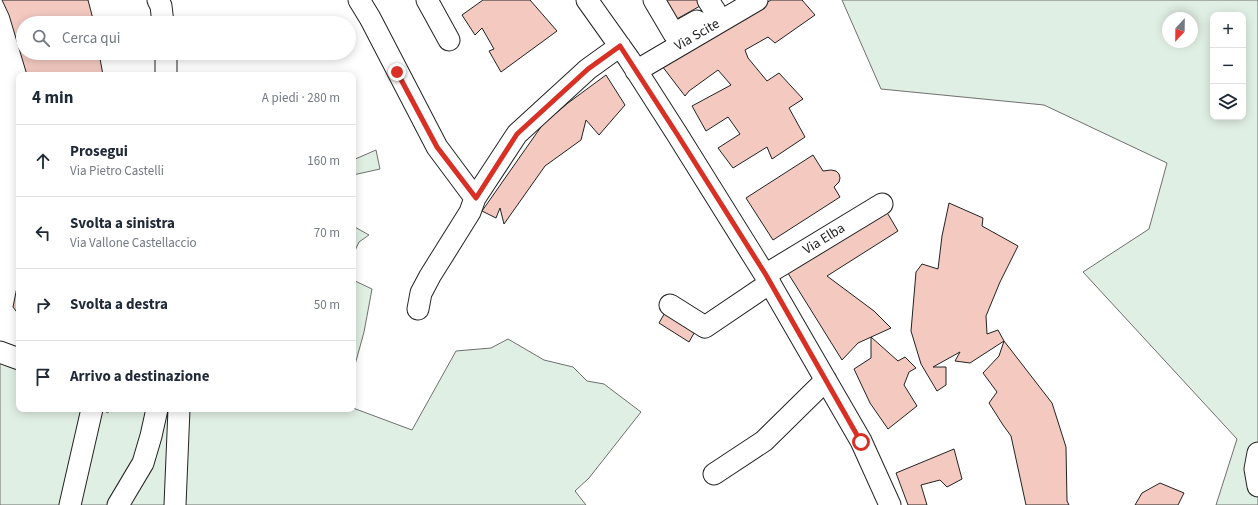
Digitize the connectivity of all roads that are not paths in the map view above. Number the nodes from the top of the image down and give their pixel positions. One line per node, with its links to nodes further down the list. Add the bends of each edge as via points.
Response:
1 (158, 0): 9 (street)
2 (359, 0): 15 (street, via 437,147)
3 (427, 0): 10 (street)
4 (587, 0): 11 (street)
5 (654, 0): 8 (street, via 674,34)
6 (734, 0): 8 (street)
7 (757, 0): 13 (street, Via Scite)
8 (712, 5)
9 (162, 16)
10 (449, 40)
11 (620, 46): 13 (street); 15 (street, via 588,69 517,134)
12 (166, 60): 14 (street)
13 (636, 71): 17 (street)
14 (166, 72)
15 (476, 198): 19 (street, via 421,293)
16 (882, 204): 17 (street, Via Elba)
17 (768, 279): 18 (street, Via Elba, via 705,327); 22 (street)
18 (670, 305)
19 (418, 309)
20 (0, 352): 21 (street)
21 (16, 358)
22 (826, 380): 27 (street, via 764,441); 32 (street, via 869,457)
23 (91, 412): 29 (street)
24 (156, 412): 30 (street, via 143,463)
25 (179, 412): 31 (street)
26 (1258, 453): 28 (street, via 1255,469)
27 (714, 474)
28 (1258, 486)
29 (70, 505)
30 (118, 505)
31 (175, 505)
32 (890, 505)

